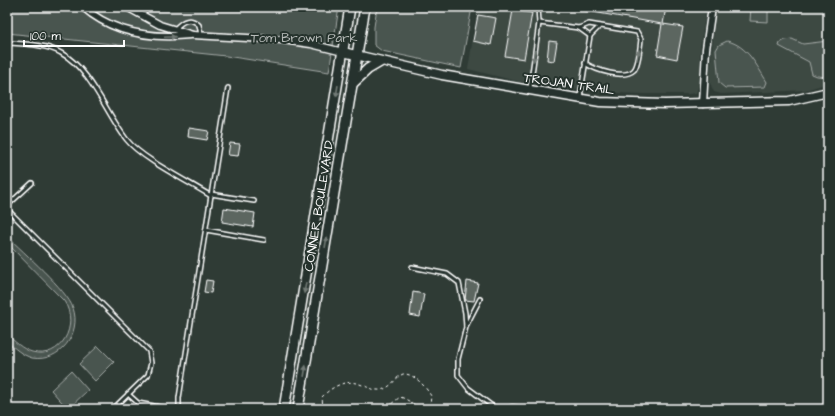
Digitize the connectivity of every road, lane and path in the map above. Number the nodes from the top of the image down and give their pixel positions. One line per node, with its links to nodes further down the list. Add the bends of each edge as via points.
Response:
1 (83, 7): 11 (street, one-way to 11, via 108,24 134,34 160,37)
2 (127, 7): 10 (street, via 160,25)
3 (350, 7): 14 (main road, CONNER BOULEVARD)
4 (365, 7): 15 (main road, CONNER BOULEVARD)
5 (538, 7): 7 (lane)
6 (712, 7): 23 (street, via 706,48)
7 (539, 23): 9 (lane); 20 (lane, one-way to 20)
8 (600, 26): 9 (lane, via 589,24); 12 (lane); 17 (lane, one-way to 8, via 598,70 626,74 636,66 640,35 637,32)
9 (579, 28): 12 (lane)
10 (175, 29): 11 (street); 11 (lane, via 181,22 194,20 199,25)
11 (196, 35): 14 (street, via 283,40)
12 (590, 36): 17 (lane)
13 (7, 42): 25 (lane, via 61,52 96,89 127,141 148,158)
14 (343, 52): 15 (street, TROJAN TRAIL); 38 (main road, CONNER BOULEVARD, one-way to 38)
15 (357, 56): 16 (street, TROJAN TRAIL); 18 (main road, CONNER BOULEVARD)
16 (380, 62): 18 (main road, via 368,68); 20 (street, TROJAN TRAIL)
17 (585, 63): 22 (lane)
18 (352, 84): 39 (main road, CONNER BOULEVARD, one-way to 18)
19 (228, 88): 25 (lane)
20 (529, 90): 22 (street, TROJAN TRAIL)
21 (828, 92): 23 (street, TROJAN TRAIL, via 788,101)
22 (580, 99): 23 (street, TROJAN TRAIL, via 600,102)
23 (703, 104)
24 (32, 183): 27 (lane)
25 (211, 195): 26 (lane); 29 (lane)
26 (254, 201)
27 (7, 206)
28 (7, 209): 34 (lane, via 148,351 151,363 148,375)
29 (206, 230): 30 (lane); 37 (lane)
30 (264, 240)
31 (412, 267): 33 (lane, via 447,274 459,283 466,313)
32 (480, 299): 33 (lane)
33 (466, 326): 44 (lane, via 458,359 458,374 468,388)
34 (128, 394): 35 (lane); 36 (lane, via 138,403)
35 (113, 409)
36 (170, 409)
37 (179, 409)
38 (284, 409)
39 (298, 409)
40 (323, 409): 43 (path, via 322,397 331,388 352,382 383,389 392,385 403,374 421,383 432,396 430,404 425,409 409,399 400,397)
41 (355, 409): 42 (path, via 362,405)
42 (371, 409)
43 (385, 409)
44 (496, 409)
45 (506, 409): 46 (lane)
46 (525, 409)

